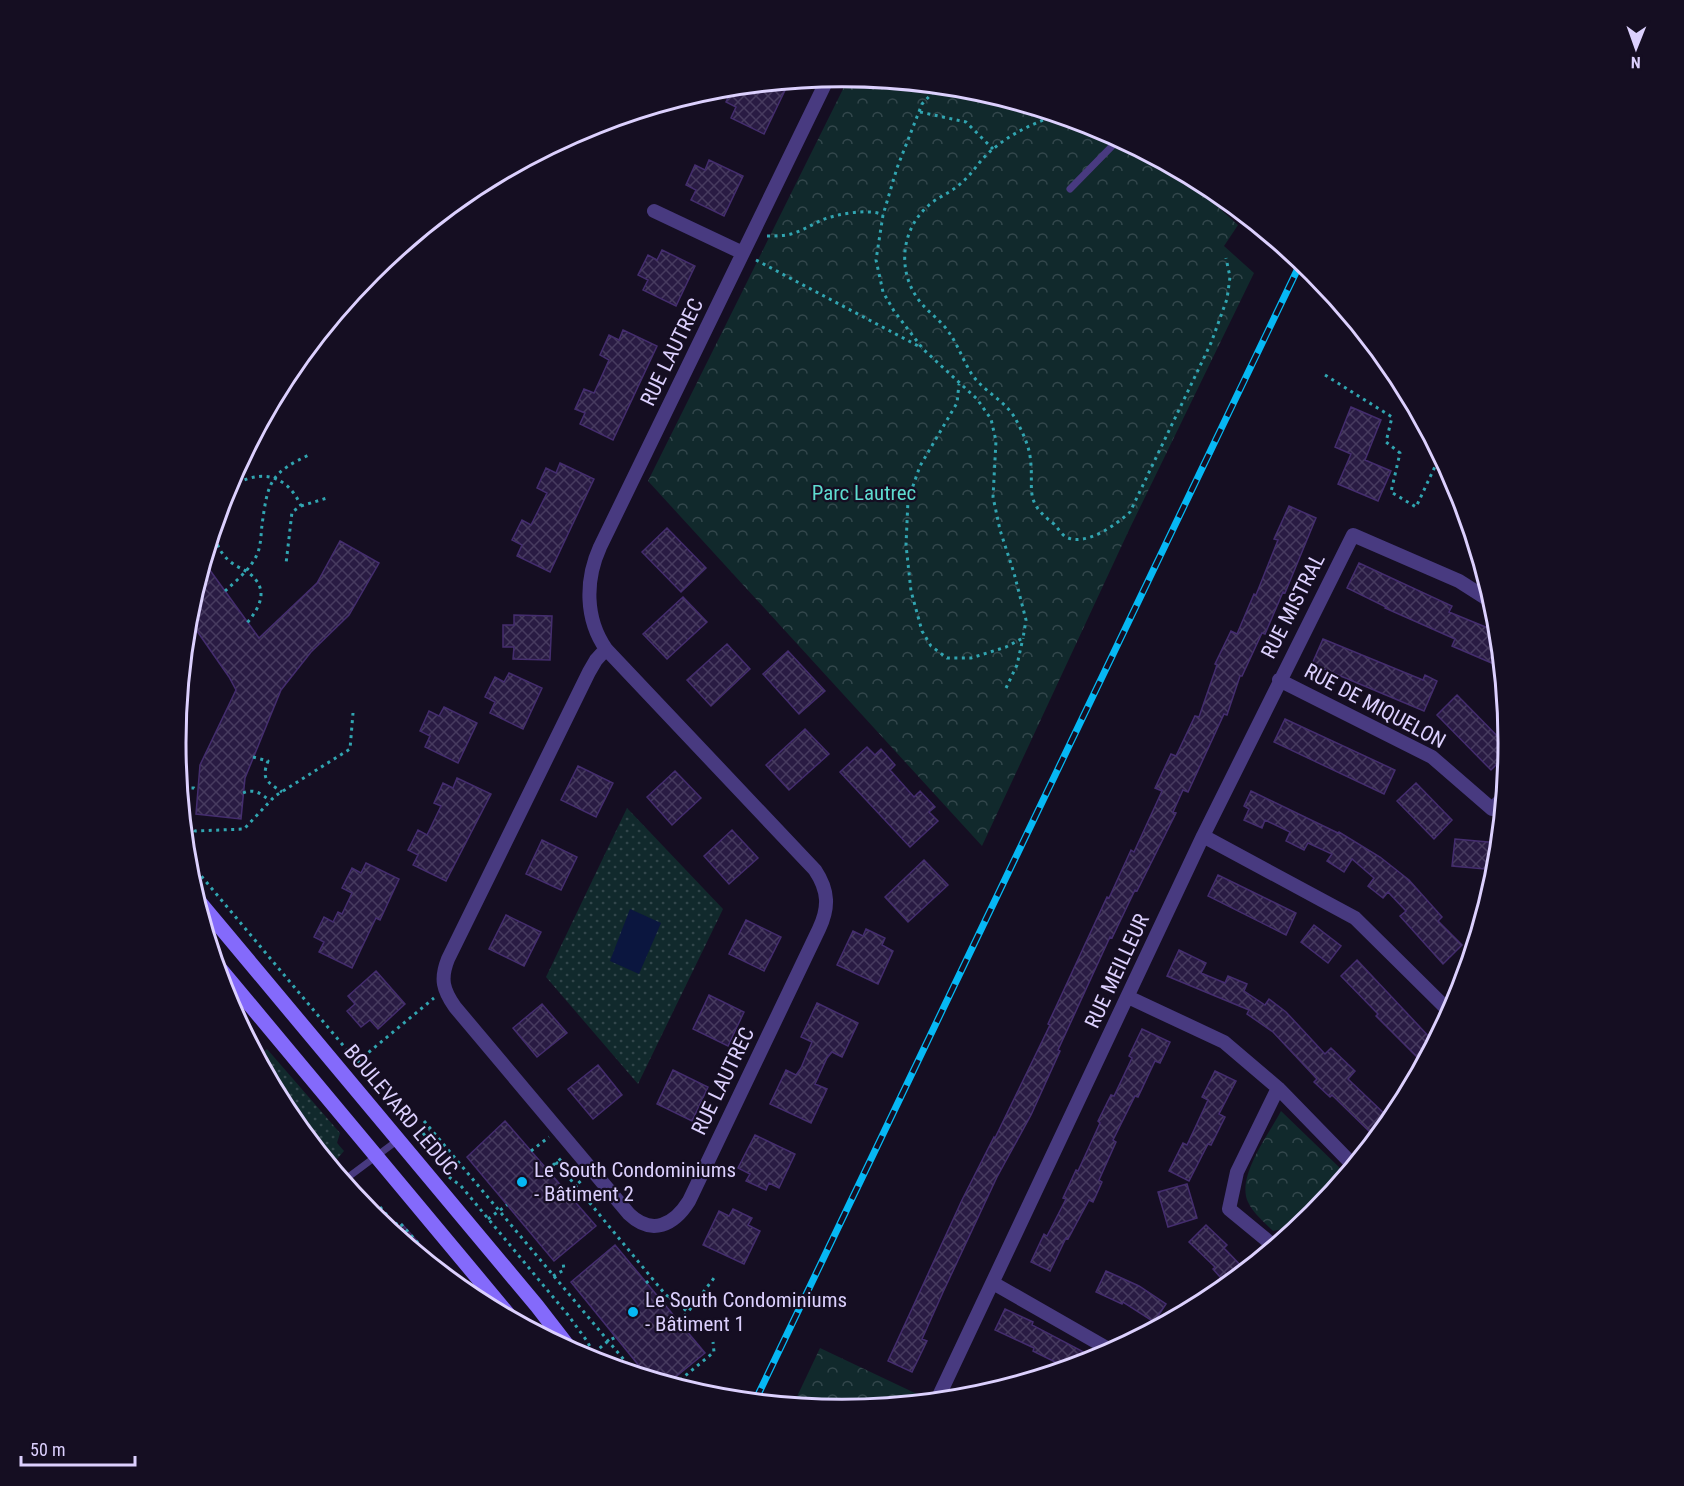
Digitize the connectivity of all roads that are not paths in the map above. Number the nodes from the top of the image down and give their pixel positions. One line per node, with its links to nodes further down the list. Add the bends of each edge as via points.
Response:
1 (824, 87): 5 (street, RUE LAUTREC)
2 (1112, 146): 3 (lane)
3 (1070, 189)
4 (654, 211): 5 (street)
5 (748, 256): 7 (street, RUE LAUTREC, via 594,562 590,605)
6 (1481, 595): 8 (street, RUE MISTRAL, via 1460,581 1353,535)
7 (606, 650): 7 (street, RUE LAUTREC, via 589,672 442,978 455,1007 634,1219 655,1226 669,1223 689,1201 827,905 824,886 815,870)
8 (1279, 680): 9 (street, RUE DE MIQUELON, via 1432,757 1492,809); 10 (street, RUE MISTRAL)
9 (1495, 806)
10 (1203, 836): 13 (street, RUE MEILLEUR); 14 (street, via 1355,918)
11 (208, 912): 16 (street, BOULEVARD LEDUC)
12 (232, 983): 17 (street)
13 (1128, 997): 15 (street, via 1224,1042); 21 (street, RUE MEILLEUR)
14 (1443, 1005)
15 (1278, 1088): 18 (street); 20 (street, via 1237,1172 1228,1209)
16 (398, 1140): 17 (lane); 23 (street, BOULEVARD LEDUC)
17 (376, 1156): 19 (lane); 22 (street)
18 (1348, 1160)
19 (349, 1176)
20 (1268, 1241)
21 (993, 1283): 24 (street); 25 (street, RUE MEILLEUR)
22 (495, 1299)
23 (560, 1335)
24 (1102, 1345)
25 (941, 1391)

